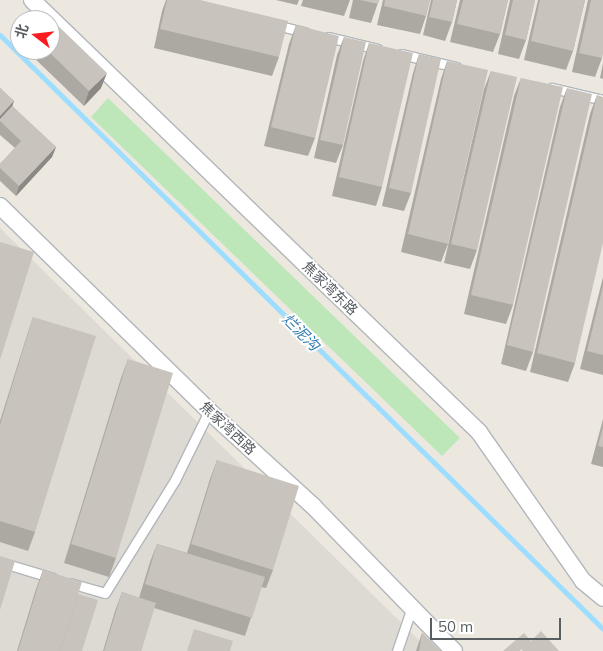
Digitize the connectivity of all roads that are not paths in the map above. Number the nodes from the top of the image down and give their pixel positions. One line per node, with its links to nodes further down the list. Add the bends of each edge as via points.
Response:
1 (32, 0): 11 (street, 焦家湾东路, via 479,432 583,581)
2 (264, 22): 3 (lane)
3 (312, 33)
4 (322, 36): 5 (lane)
5 (467, 69)
6 (545, 87): 7 (lane)
7 (603, 100)
8 (0, 206): 9 (street, 焦家湾西路)
9 (209, 410): 10 (lane, via 175,480 104,594); 12 (street, 焦家湾西路, via 313,506)
10 (0, 562)
11 (603, 598)
12 (412, 608): 13 (lane); 14 (street, 焦家湾西路)
13 (397, 651)
14 (454, 651)

